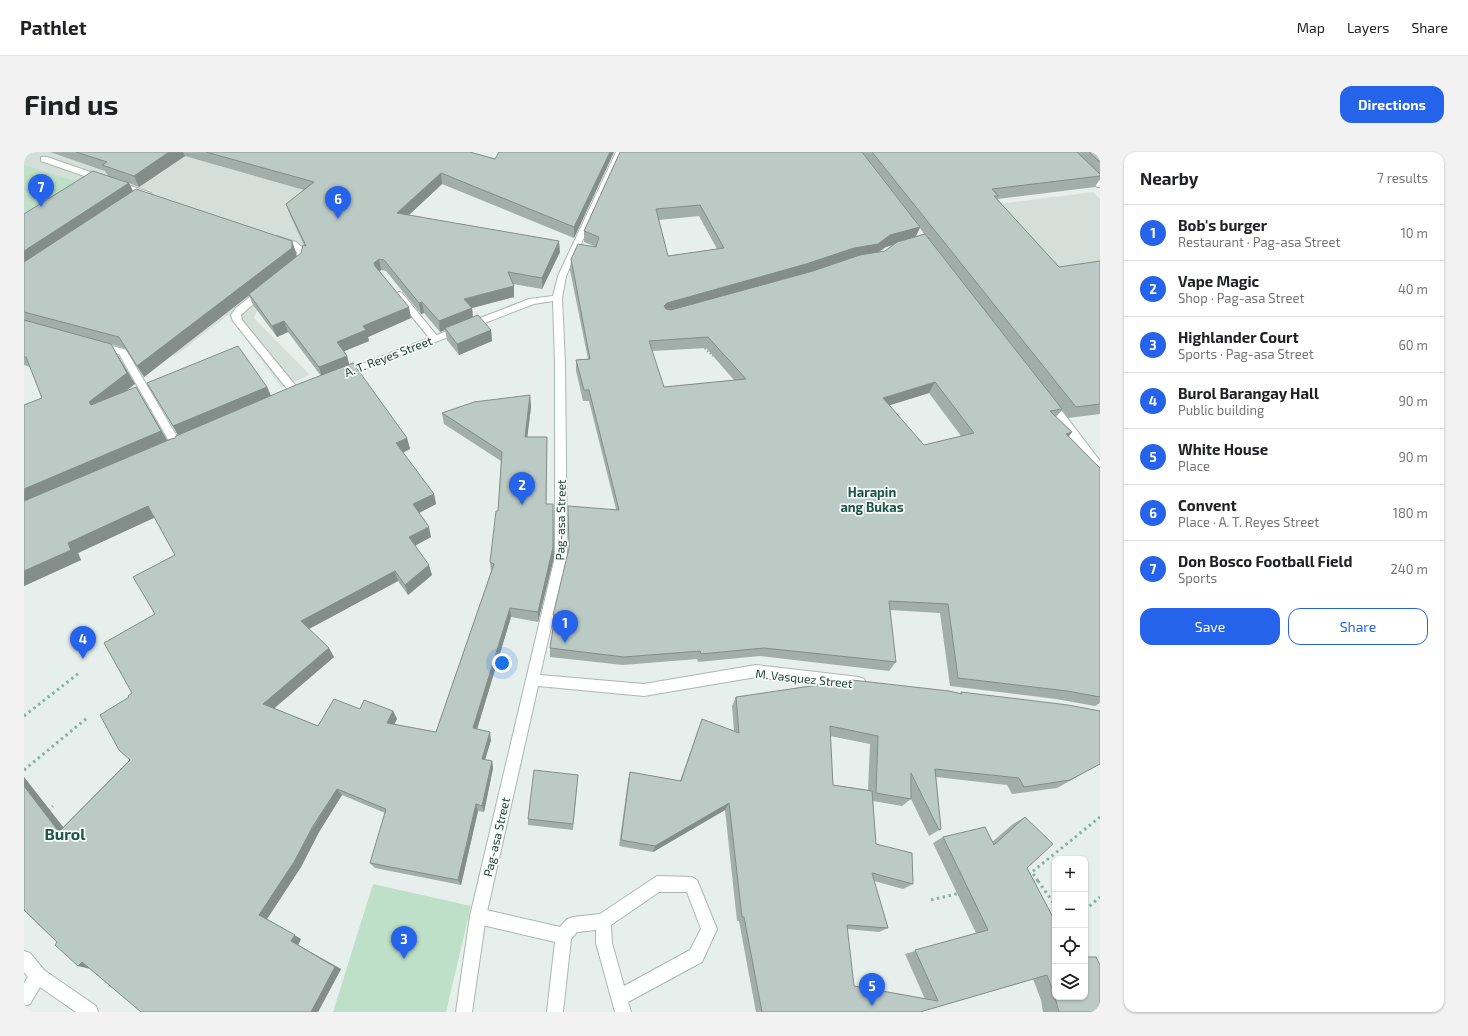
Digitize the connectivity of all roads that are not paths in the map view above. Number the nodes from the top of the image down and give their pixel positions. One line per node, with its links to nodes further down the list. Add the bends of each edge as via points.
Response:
1 (55, 152): 5 (street, via 44,159 141,196)
2 (620, 152): 10 (street, Pag-asa Street, via 562,276)
3 (1066, 152): 4 (street)
4 (1100, 185)
5 (159, 199)
6 (271, 237): 7 (street, via 293,244 301,251 301,261)
7 (289, 271)
8 (270, 286): 14 (street, via 236,315 238,321)
9 (392, 286): 11 (street)
10 (557, 298): 11 (street, A. T. Reyes Street, via 532,301); 18 (street, Pag-asa Street, via 561,557)
11 (434, 338): 13 (street, A. T. Reyes Street)
12 (91, 343): 16 (street, via 123,352 181,443)
13 (333, 378)
14 (296, 393)
15 (1043, 395): 17 (street)
16 (164, 450)
17 (1100, 469)
18 (532, 680): 19 (street, M. Vasquez Street, via 644,690 756,671); 20 (street, Pag-asa Street)
19 (873, 685)
20 (478, 916): 22 (street); 28 (street, Pag-asa Street)
21 (603, 921): 22 (street, via 573,925); 26 (street, via 604,943); 26 (street, via 657,884 692,885 709,929 696,956)
22 (562, 936): 29 (street)
23 (24, 959): 24 (street)
24 (38, 976): 25 (street); 27 (street)
25 (24, 998)
26 (621, 1005)
27 (90, 1012)
28 (464, 1012)
29 (556, 1012)

